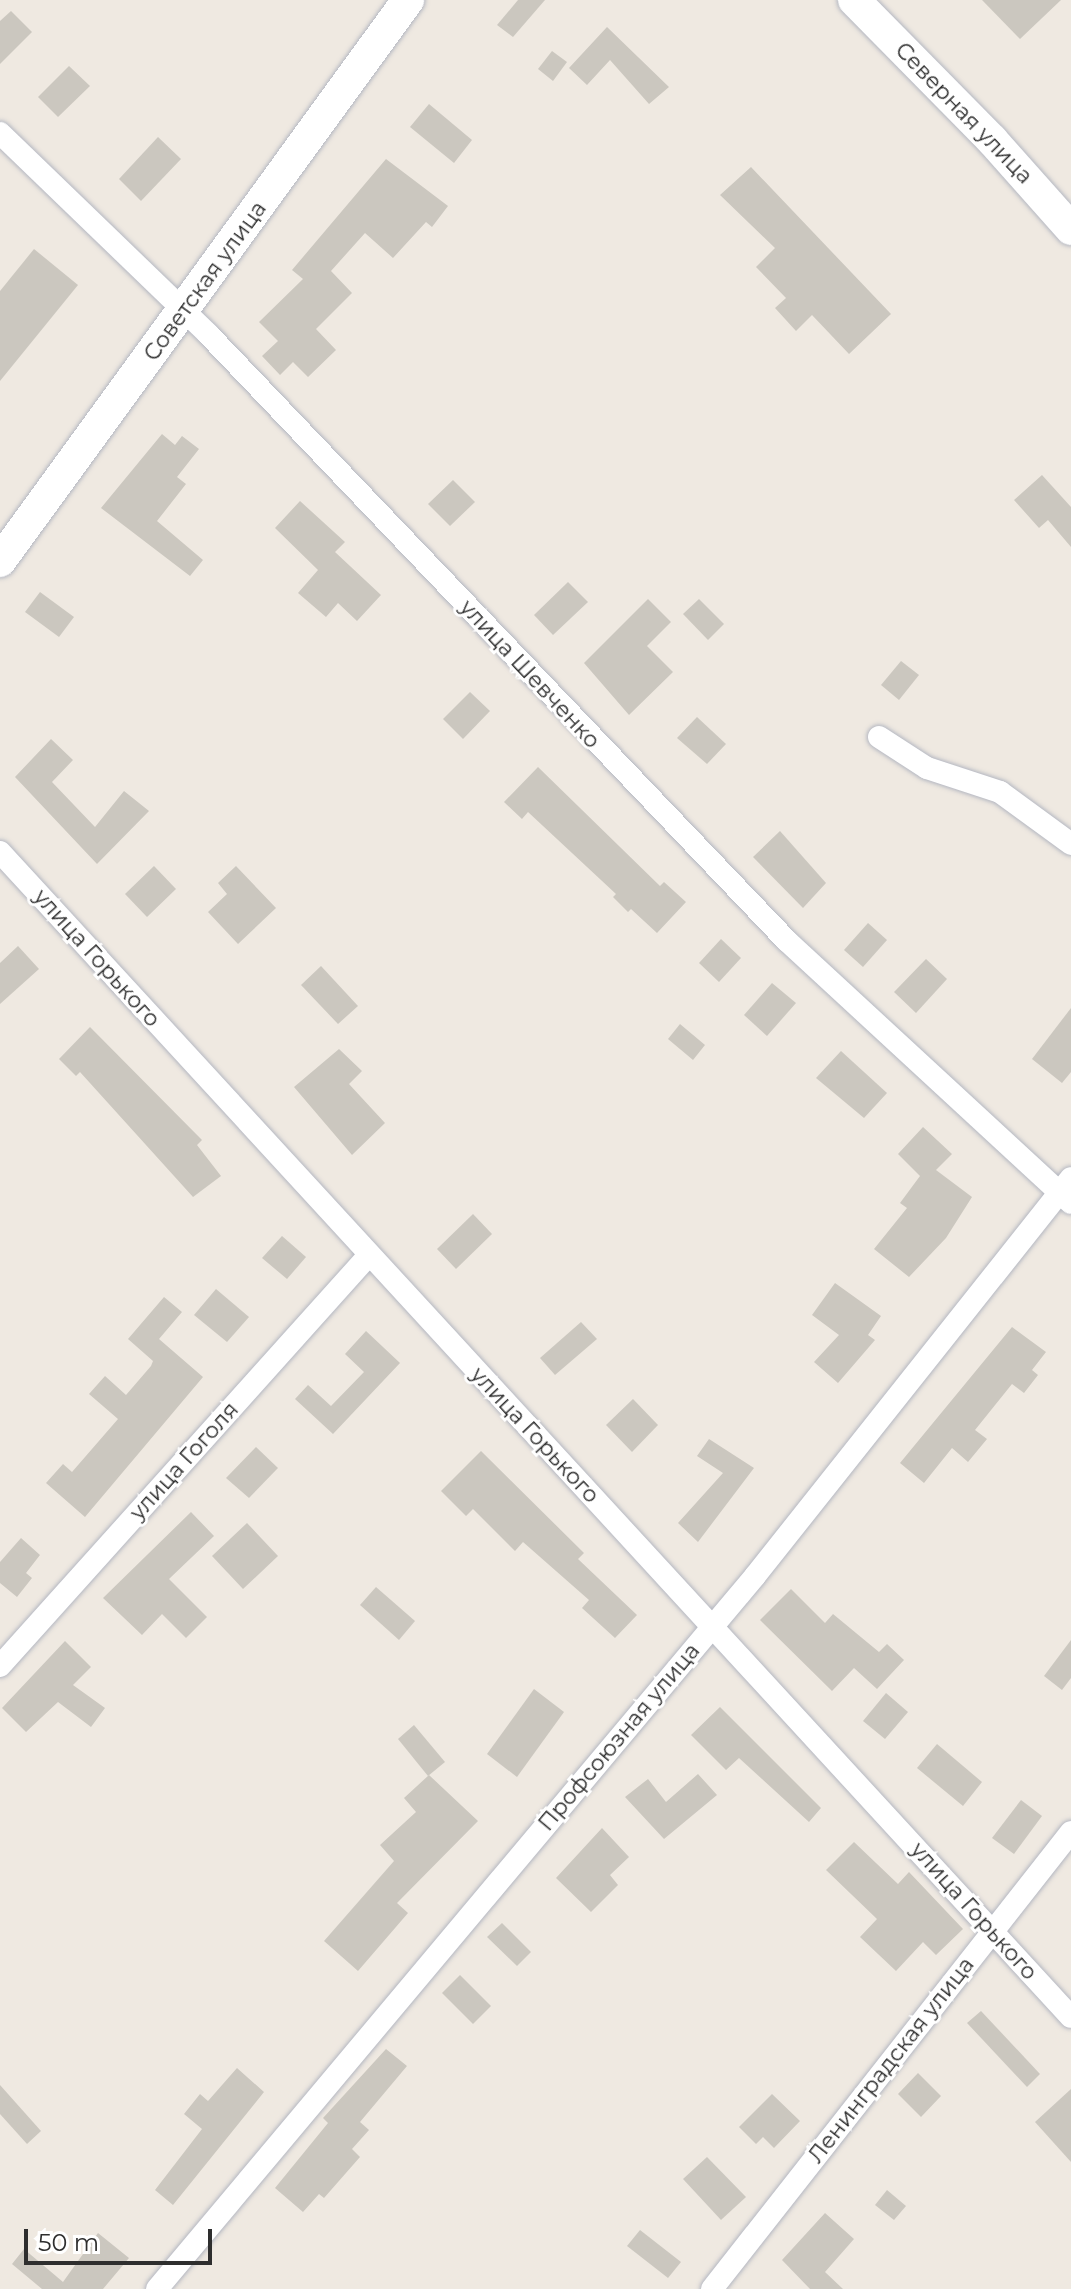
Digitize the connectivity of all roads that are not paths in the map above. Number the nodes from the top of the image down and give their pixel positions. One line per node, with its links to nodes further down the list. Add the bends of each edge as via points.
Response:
1 (408, 0): 5 (street, Советская улица)
2 (854, 0): 4 (street, Северная улица)
3 (0, 133): 5 (street, улица Шевченко)
4 (1071, 229)
5 (185, 310): 6 (street, Советская улица); 10 (street, улица Шевченко, via 787,941)
6 (0, 561)
7 (879, 737): 8 (street, via 927,768 1000,792)
8 (1071, 844)
9 (0, 852): 11 (street, улица Горького)
10 (1068, 1191): 12 (street, Профсоюзная улица)
11 (369, 1255): 12 (street, улица Горького); 13 (street, улица Гоголя)
12 (712, 1626): 15 (street, улица Горького); 17 (street, Профсоюзная улица)
13 (0, 1666)
14 (1071, 1832): 15 (street, Ленинградская улица)
15 (992, 1929): 16 (street, улица Горького); 18 (street, Ленинградская улица)
16 (1071, 2017)
17 (157, 2289)
18 (712, 2289)

